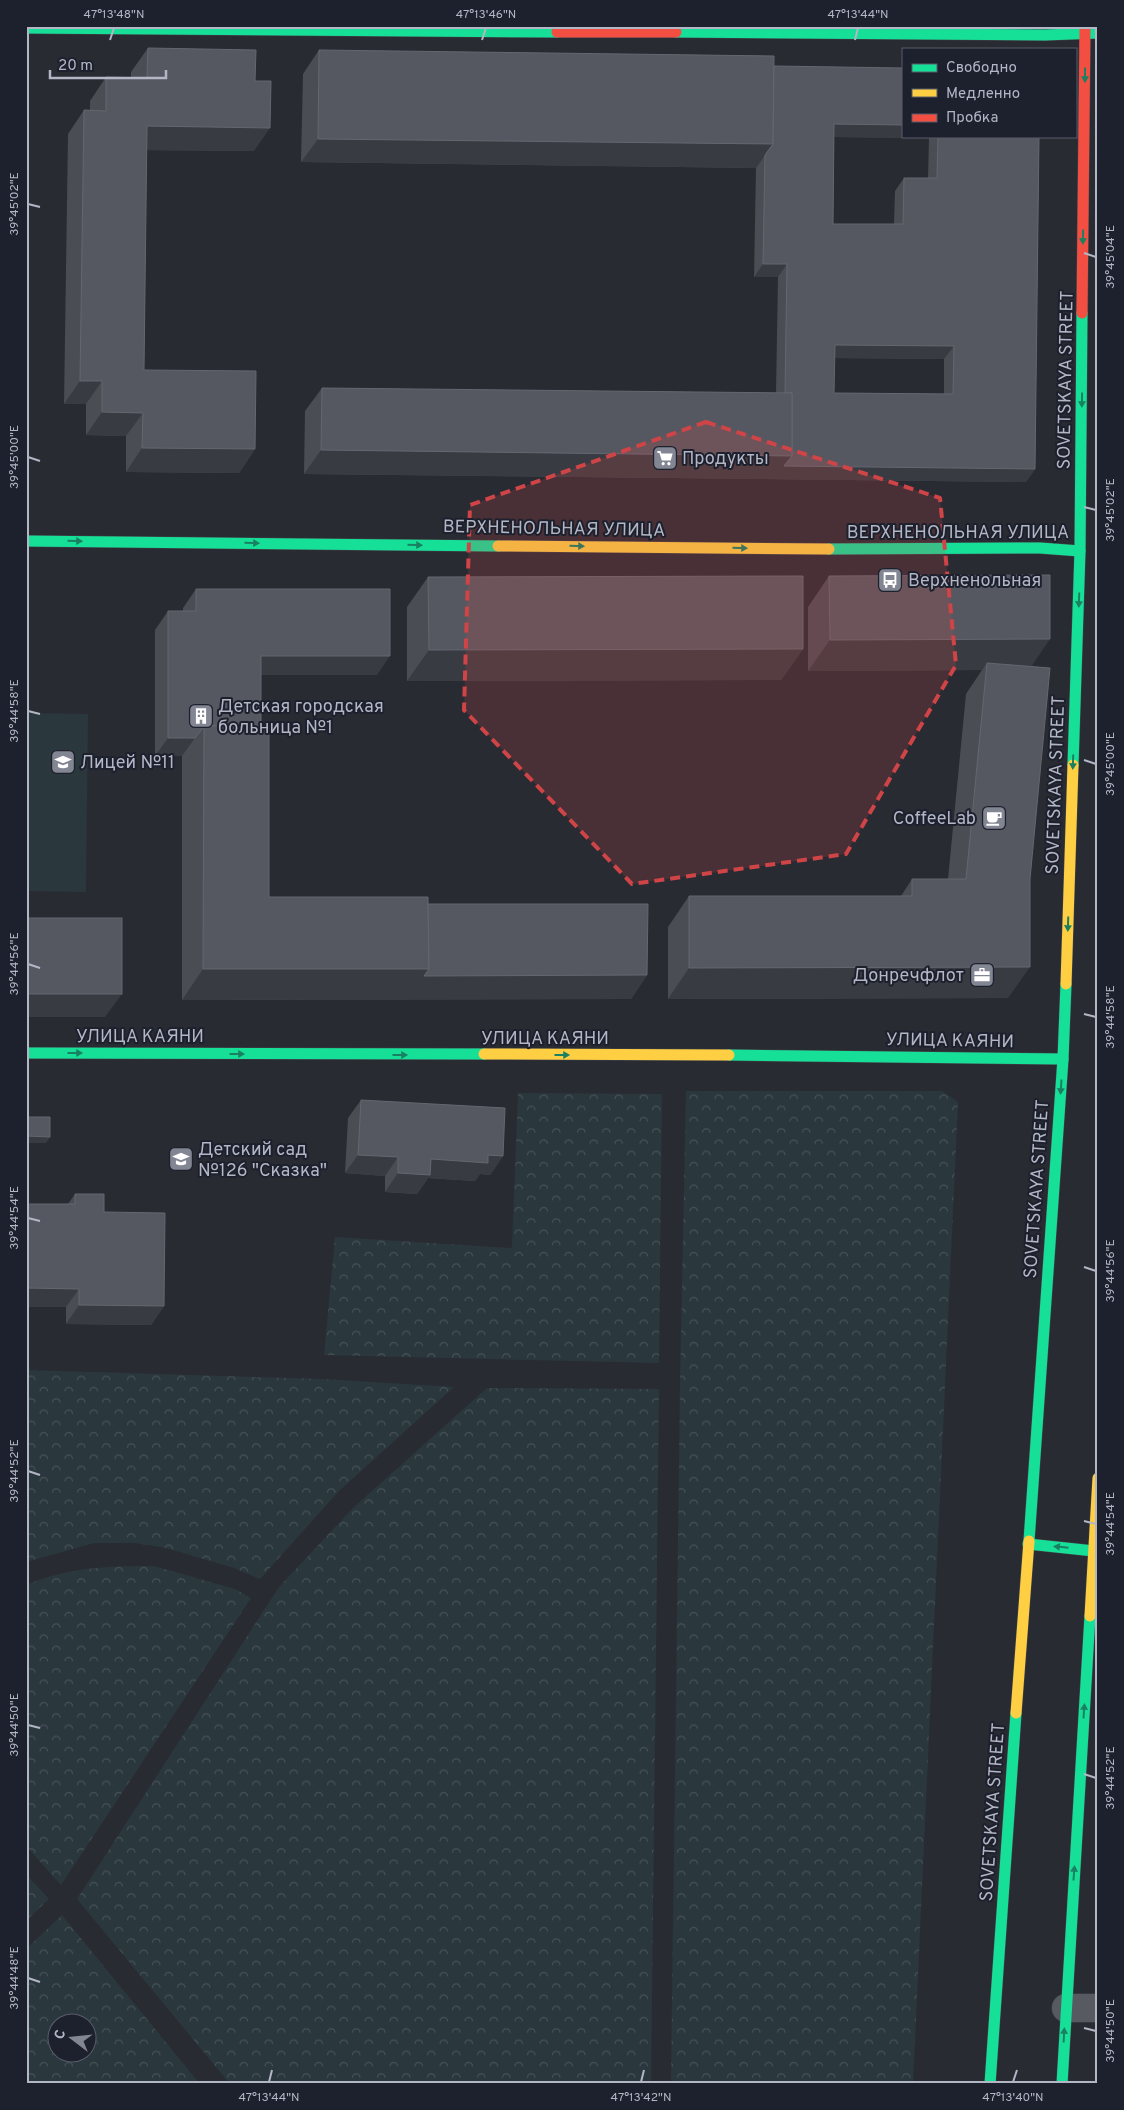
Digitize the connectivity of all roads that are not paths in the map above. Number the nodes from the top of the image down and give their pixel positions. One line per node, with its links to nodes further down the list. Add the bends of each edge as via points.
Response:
1 (26, 28): 2 (street, via 1006,35)
2 (1085, 30): 3 (street); 6 (street, SOVETSKAYA STREET, one-way to 6)
3 (1098, 33)
4 (1092, 539): 6 (street)
5 (26, 541): 6 (street, ВЕРХНЕНОЛЬНАЯ УЛИЦА, one-way to 6, via 890,550 1040,548)
6 (1080, 551): 8 (street, SOVETSKAYA STREET, one-way to 8)
7 (26, 1053): 8 (street, УЛИЦА КАЯНИ, one-way to 8, via 680,1054)
8 (1062, 1059): 10 (street, SOVETSKAYA STREET, one-way to 10)
9 (1098, 1478): 11 (street)
10 (1028, 1544): 11 (street, one-way to 10); 14 (street, SOVETSKAYA STREET)
11 (1094, 1550): 12 (street, one-way to 11)
12 (1066, 2008): 13 (street); 15 (street, one-way to 12)
13 (1098, 2008)
14 (990, 2084)
15 (1062, 2084)

